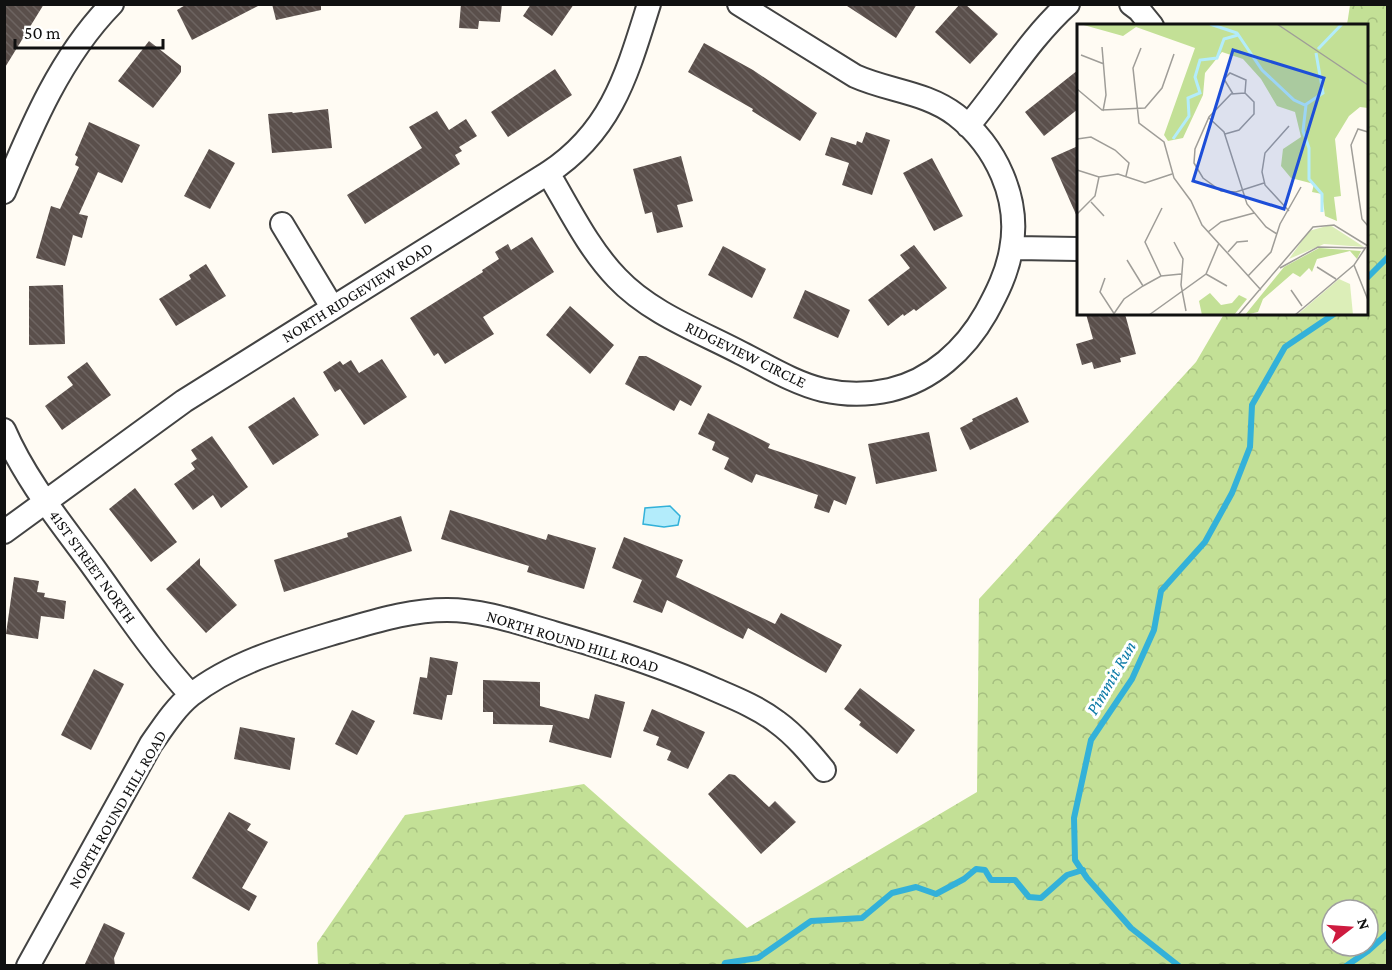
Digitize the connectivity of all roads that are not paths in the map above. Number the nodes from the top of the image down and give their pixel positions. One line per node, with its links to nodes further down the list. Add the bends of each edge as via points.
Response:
1 (112, 4): 9 (street, via 86,34 54,85)
2 (649, 4): 8 (street, NORTH RIDGEVIEW ROAD, via 629,67 608,114 584,144)
3 (739, 4): 7 (street, RIDGEVIEW CIRCLE, via 855,76 933,101)
4 (1068, 4): 7 (street)
5 (1131, 4): 6 (street)
6 (1150, 24)
7 (968, 126): 11 (street, RIDGEVIEW CIRCLE, via 990,151 1003,177 1011,204)
8 (548, 172): 11 (street, RIDGEVIEW CIRCLE, via 595,250 638,297 793,380 835,393 890,390 915,381 946,362 982,320 999,289); 13 (street, NORTH RIDGEVIEW ROAD)
9 (4, 192)
10 (282, 224): 13 (street)
11 (1012, 248): 12 (street)
12 (1077, 249)
13 (332, 307): 15 (street, NORTH RIDGEVIEW ROAD, via 184,401)
14 (4, 430): 15 (street, 41ST STREET NORTH)
15 (46, 502): 16 (street, NORTH RIDGEVIEW ROAD); 17 (street, 41ST STREET NORTH, via 165,666)
16 (4, 532)
17 (191, 695): 18 (street, NORTH ROUND HILL ROAD, via 240,666 292,645 410,613 470,611 611,650 687,677 777,722); 19 (street, NORTH ROUND HILL ROAD, via 146,754)
18 (824, 770)
19 (28, 966)

